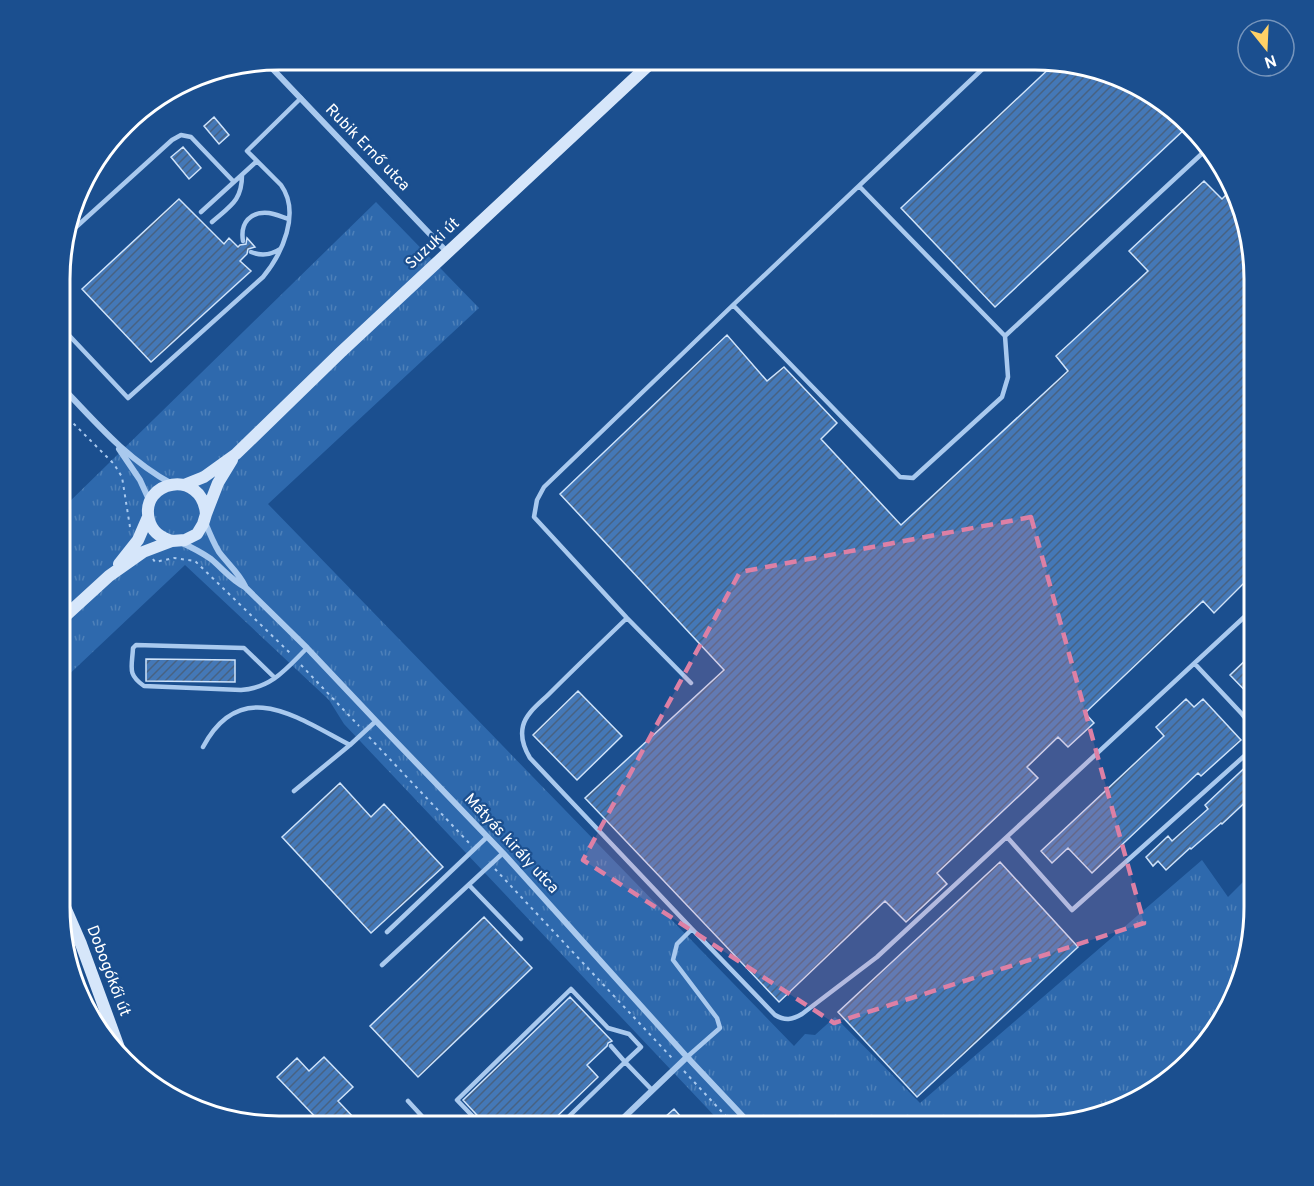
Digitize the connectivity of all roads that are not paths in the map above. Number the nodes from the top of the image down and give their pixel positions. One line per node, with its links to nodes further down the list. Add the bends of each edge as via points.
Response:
1 (274, 70): 4 (street, Rubik Ernő utca)
2 (643, 70): 17 (main road, Suzuki út)
3 (980, 71): 9 (lane)
4 (301, 98): 6 (lane, via 246,151); 17 (street, Rubik Ernő utca)
5 (1201, 154): 20 (lane)
6 (257, 161): 7 (lane); 11 (lane, via 285,191)
7 (242, 175): 8 (lane); 12 (lane, via 235,202)
8 (234, 182): 10 (lane); 13 (lane, via 191,137 181,135)
9 (859, 186): 18 (lane); 20 (lane)
10 (201, 212)
11 (289, 219): 14 (lane, via 267,213 253,216 243,227); 15 (lane)
12 (212, 222)
13 (78, 225)
14 (243, 241)
15 (280, 249): 16 (lane, via 261,255); 19 (lane, via 262,277 128,398)
16 (251, 252)
17 (447, 252): 23 (main road, Suzuki út)
18 (733, 305): 20 (lane, via 900,477 913,478 1002,397 1008,377); 32 (lane, via 544,487 537,500 534,517)
19 (70, 336)
20 (1005, 336)
21 (70, 396): 22 (street)
22 (115, 443): 24 (street, via 152,473); 25 (street)
23 (236, 454): 24 (main road, via 204,477); 27 (main road, via 218,483)
24 (178, 485): 25 (main road, via 159,490); 27 (main road, via 200,495)
25 (150, 502): 26 (main road)
26 (148, 517): 28 (main road, via 156,532); 29 (main road)
27 (205, 517): 28 (main road, via 195,535); 30 (street, Mátyás király utca, via 220,553)
28 (176, 541): 29 (main road); 30 (street, Mátyás király utca, via 201,552)
29 (141, 546): 31 (main road)
30 (245, 587): 34 (street, Mátyás király utca)
31 (71, 612)
32 (627, 618): 37 (lane); 49 (lane, via 530,714 522,728 522,742 530,758)
33 (1244, 618): 35 (lane)
34 (307, 648): 36 (lane); 39 (street, Mátyás király utca)
35 (1195, 664): 38 (lane); 45 (lane)
36 (276, 678): 36 (lane, via 251,690 144,686 134,678 133,648 244,648)
37 (691, 682)
38 (1244, 716)
39 (376, 721): 40 (lane); 44 (street, Mátyás király utca)
40 (350, 745): 41 (lane, via 279,710 258,707 222,721); 43 (lane)
41 (203, 747)
42 (1244, 756): 45 (lane, via 1072,910)
43 (294, 791)
44 (487, 837): 46 (street, Mátyás király utca); 50 (lane)
45 (1007, 837): 49 (lane, via 877,957 795,1018 787,1020 775,1015)
46 (503, 853): 47 (lane); 55 (street, Mátyás király utca)
47 (469, 885): 51 (lane); 52 (lane)
48 (71, 921): 53 (main road, Dobogókői út)
49 (692, 929): 55 (lane, via 677,944 673,960 717,1018 720,1028)
50 (387, 932)
51 (521, 939)
52 (382, 965)
53 (114, 1033)
54 (611, 1046): 56 (lane)
55 (687, 1057): 57 (street); 59 (street, Mátyás király utca)
56 (625, 1062): 57 (lane); 61 (lane, via 641,1047 630,1034 608,1028 571,988 457,1100); 62 (lane)
57 (652, 1090): 63 (street)
58 (408, 1101): 60 (lane)
59 (742, 1115)
60 (422, 1116)
61 (472, 1116)
62 (570, 1116)
63 (626, 1116)

